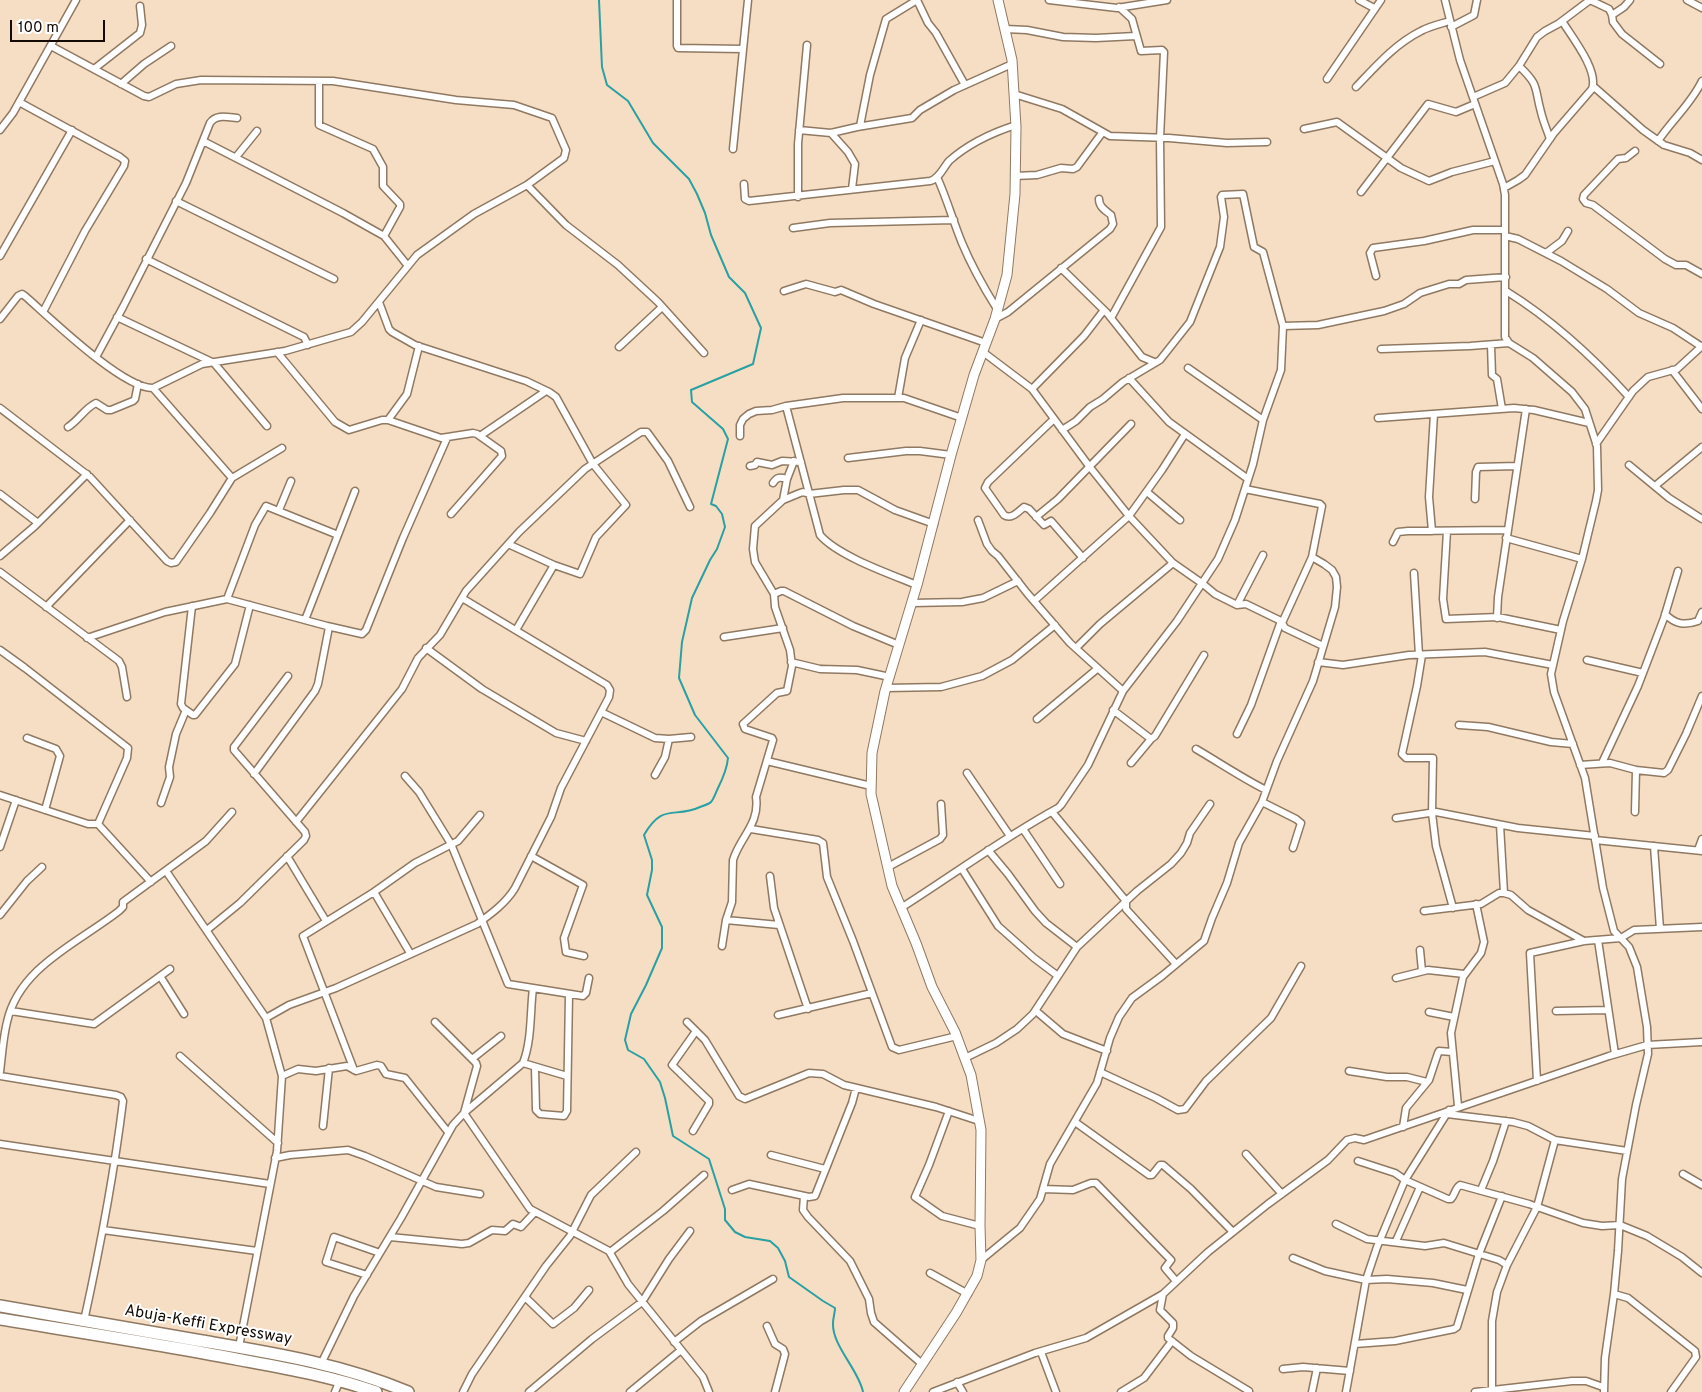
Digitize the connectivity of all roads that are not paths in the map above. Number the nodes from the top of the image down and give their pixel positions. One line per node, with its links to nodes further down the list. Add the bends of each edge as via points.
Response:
1 (76, 0): 29 (street)
2 (677, 0): 31 (street, via 678,48)
3 (748, 0): 31 (street)
4 (917, 0): 40 (street); 49 (street, via 886,18)
5 (998, 0): 26 (street)
6 (1049, 0): 19 (street)
7 (1167, 0): 15 (street)
8 (1359, 0): 20 (street)
9 (1381, 0): 20 (street)
10 (1445, 0): 25 (street)
11 (1477, 0): 25 (street, via 1474,15)
12 (1590, 0): 16 (street); 22 (street)
13 (1630, 0): 22 (street)
14 (1687, 0): 21 (street)
15 (1151, 1): 17 (street)
16 (1581, 3): 24 (street)
17 (1134, 5): 19 (street); 23 (street)
18 (140, 6): 35 (street, via 140,33)
19 (1119, 7): 23 (street)
20 (1374, 8): 36 (street)
21 (1702, 8)
22 (1612, 14): 33 (street, via 1613,22 1622,34)
23 (1130, 17): 27 (street)
24 (1562, 21): 34 (street, via 1537,37); 41 (street, via 1594,77)
25 (1451, 24): 42 (street, via 1422,30 1403,41); 44 (street)
26 (1005, 29): 27 (street, via 1063,37); 32 (street)
27 (1136, 36): 57 (street, via 1140,51 1164,52)
28 (806, 45): 53 (street)
29 (51, 46): 35 (street); 45 (street)
30 (171, 46): 38 (street)
31 (744, 49): 62 (street)
32 (1012, 64): 40 (street); 43 (street)
33 (1660, 64)
34 (1519, 66): 44 (street, via 1505,82); 58 (street, via 1537,89 1540,112)
35 (94, 69): 38 (street)
36 (1327, 79)
37 (319, 81): 38 (street, via 201,80 176,84 149,97); 71 (street, via 514,105 548,116 552,118 566,154); 82 (street, via 319,125 370,147 383,167 383,186 400,204)
38 (122, 84)
39 (1701, 84): 60 (street)
40 (965, 85): 49 (street, via 920,110 912,118)
41 (1593, 86): 58 (street); 60 (street)
42 (1356, 87)
43 (1014, 94): 48 (street); 56 (street, via 1062,109)
44 (1473, 97): 46 (street)
45 (19, 102): 51 (street); 52 (street)
46 (1475, 104): 65 (street, via 1456,112 1428,104); 67 (street)
47 (237, 118): 59 (street, via 213,119)
48 (1016, 125): 68 (street); 69 (street, via 972,144 950,161)
49 (860, 126): 55 (street)
50 (1304, 129): 65 (street, via 1337,122)
51 (0, 130)
52 (72, 130): 84 (street); 98 (street, via 120,157 124,166 85,231)
53 (800, 130): 55 (street); 75 (street)
54 (257, 131): 64 (street)
55 (831, 133): 73 (street, via 855,164)
56 (1102, 133): 57 (street); 68 (street, via 1073,169)
57 (1160, 138): 61 (street); 100 (street, via 1161,227)
58 (1550, 139): 72 (street, via 1525,175)
59 (203, 141): 64 (street); 77 (street)
60 (1658, 141): 66 (street)
61 (1267, 142)
62 (733, 149)
63 (1635, 151): 88 (street, via 1626,158 1618,159 1583,199 1676,265 1686,265)
64 (236, 158): 82 (street)
65 (1388, 158): 67 (street, via 1429,181); 74 (street)
66 (1702, 160)
67 (1495, 161): 72 (street)
68 (1015, 176): 96 (street, via 1007,275)
69 (937, 177): 73 (street, via 930,181); 78 (street)
70 (744, 184): 75 (street, via 747,201)
71 (527, 185): 86 (street, via 474,214 417,255); 95 (street, via 566,225 618,265)
72 (1504, 188): 81 (street)
73 (852, 189): 75 (street)
74 (1361, 192)
75 (798, 197)
76 (1099, 199): 87 (street, via 1102,208 1112,214 1113,224)
77 (176, 201): 85 (street); 91 (street)
78 (954, 220): 79 (street, via 830,223); 96 (street, via 978,279)
79 (793, 228)
80 (1568, 231): 83 (street, via 1562,242)
81 (1505, 233): 83 (street); 89 (street, via 1473,230 1373,248 1370,253); 90 (street)
82 (384, 236): 86 (street)
83 (1546, 253): 110 (street, via 1639,313 1673,328)
84 (0, 256)
85 (146, 260): 99 (street); 106 (street, via 304,337)
86 (408, 266): 94 (street)
87 (1061, 268): 97 (street); 102 (street)
88 (1702, 274)
89 (1376, 276)
90 (1506, 277): 93 (street); 104 (street, via 1448,285 1420,293 1404,304 1384,311 1318,325)
91 (334, 279)
92 (784, 291): 103 (street, via 806,284 834,292 842,290)
93 (1506, 291): 105 (street, via 1505,337); 125 (street, via 1569,339)
94 (379, 302): 106 (street, via 351,332); 108 (street, via 389,329)
95 (662, 307): 109 (street); 114 (street)
96 (997, 309): 102 (street)
97 (1104, 310): 100 (street); 123 (street, via 1084,336)
98 (43, 312): 101 (street, via 22,294); 115 (street)
99 (117, 317): 115 (street); 117 (street)
100 (1111, 318): 116 (street, via 1142,357)
101 (0, 319)
102 (995, 319): 111 (street)
103 (921, 320): 111 (street); 126 (street, via 905,358)
104 (1283, 326): 116 (street, via 1263,252 1254,247 1244,196 1240,193 1222,195 1224,217 1220,247 1209,278 1190,322 1163,356); 137 (street, via 1281,370)
105 (1509, 343): 107 (street); 138 (street, via 1533,358 1572,392 1585,409)
106 (308, 345): 113 (street)
107 (1491, 345): 112 (street); 129 (street, via 1492,375 1497,379)
108 (419, 346): 124 (street); 136 (street, via 407,394)
109 (619, 347)
110 (1702, 347): 119 (street)
111 (984, 348): 123 (street); 133 (street)
112 (1381, 350)
113 (277, 352): 117 (street); 136 (street, via 341,427 349,430)
114 (704, 354)
115 (96, 357): 121 (street)
116 (1154, 362): 120 (street)
117 (214, 363): 122 (street, via 202,364); 140 (street)
118 (1188, 368): 137 (street)
119 (1672, 370): 125 (street, via 1648,377); 131 (street)
120 (1129, 378): 142 (street); 143 (street, via 1169,422)
121 (138, 384): 122 (street); 141 (street, via 136,399 111,410 94,403)
122 (153, 388): 159 (street)
123 (1032, 389): 135 (street)
124 (546, 391): 144 (street); 153 (street, via 556,397)
125 (1629, 397): 147 (street)
126 (898, 398): 127 (street, via 843,398); 133 (street)
127 (786, 406): 145 (street, via 749,414 740,424); 152 (street)
128 (0, 408): 158 (street)
129 (1502, 409): 130 (street); 132 (street)
130 (1526, 409): 138 (street); 157 (street)
131 (1702, 409)
132 (1434, 414): 134 (street); 184 (street, via 1429,497)
133 (962, 418): 150 (street)
134 (1378, 418)
135 (1054, 419): 142 (street); 176 (street, via 985,488 1004,515 1011,517 1026,507)
136 (388, 420): 146 (street)
137 (1263, 420): 161 (street)
138 (1589, 423): 147 (street)
139 (1130, 424): 156 (street)
140 (267, 426)
141 (68, 427)
142 (1062, 430): 156 (street)
143 (1185, 434): 161 (street); 167 (street)
144 (480, 436): 146 (street); 174 (street, via 502,450 502,456)
145 (740, 436)
146 (447, 438): 218 (street, via 366,630 358,634)
147 (1596, 444): 194 (street, via 1598,490)
148 (282, 448): 159 (street)
149 (1702, 448): 164 (street)
150 (951, 456): 151 (street, via 906,451); 182 (street)
151 (848, 458)
152 (797, 462): 155 (street, via 782,460 772,465 758,462); 160 (street); 169 (street)
153 (593, 464): 172 (street, via 641,432 647,432 668,462); 189 (street); 196 (street, via 626,507 596,537 580,574)
154 (1629, 465): 164 (street)
155 (750, 466)
156 (1089, 466): 175 (street); 176 (street)
157 (1517, 466): 170 (street, via 1478,467); 183 (street)
158 (87, 474): 178 (street); 181 (street)
159 (232, 478): 178 (street, via 176,562 167,561)
160 (786, 479): 163 (street, via 780,477); 171 (street)
161 (1248, 479): 165 (street)
162 (291, 482): 173 (street)
163 (772, 483)
164 (1655, 486): 177 (street)
165 (1245, 489): 192 (street, via 1322,505); 201 (street, via 1218,559)
166 (355, 491): 186 (street)
167 (1147, 492): 175 (street); 180 (street)
168 (0, 494): 181 (street)
169 (809, 494): 171 (street, via 803,492); 182 (street, via 858,490 895,510); 202 (street, via 820,535 829,543 865,564)
170 (1475, 499)
171 (783, 500): 203 (street, via 755,526 753,538 755,562)
172 (690, 507)
173 (279, 510): 186 (street); 205 (street, via 268,506 264,508)
174 (450, 514)
175 (1129, 516): 193 (street); 195 (street)
176 (1036, 518): 193 (street, via 1044,525 1051,521)
177 (1702, 519)
178 (130, 520): 211 (street)
179 (978, 520): 200 (street, via 992,551)
180 (1180, 520)
181 (38, 523): 191 (street)
182 (934, 524): 202 (street)
183 (1507, 530): 185 (street); 187 (street)
184 (1432, 531): 185 (street); 188 (street, via 1398,532)
185 (1447, 531): 214 (street, via 1445,618)
186 (338, 535): 215 (street)
187 (1506, 538): 194 (street); 214 (street)
188 (1393, 542)
189 (508, 544): 196 (street); 204 (street)
190 (1263, 555): 209 (street)
191 (0, 556)
192 (1312, 557): 216 (street); 225 (street, via 1332,570 1336,577 1335,607)
193 (1083, 558): 206 (street)
194 (1582, 559): 221 (street)
195 (1173, 563): 201 (street); 227 (street)
196 (554, 565): 220 (street)
197 (1678, 571): 213 (street)
198 (0, 572): 211 (street)
199 (1414, 573): 230 (street)
200 (1018, 581): 206 (street); 207 (street, via 983,598)
201 (1203, 584): 209 (street); 240 (street)
202 (917, 585): 207 (street)
203 (774, 594): 219 (street); 224 (street, via 784,591)
204 (462, 598): 220 (street); 226 (street, via 440,635)
205 (227, 599): 208 (street); 210 (street)
206 (1034, 601): 217 (street)
207 (912, 603): 224 (street)
208 (250, 605): 215 (street); 243 (street, via 235,664 195,715)
209 (1237, 605): 216 (street, via 1246,604)
210 (192, 606): 223 (street); 243 (street, via 182,704)
211 (46, 607): 223 (street)
212 (1702, 612): 213 (street, via 1698,621 1687,625 1672,621)
213 (1666, 614): 236 (street)
214 (1497, 618): 221 (street)
215 (305, 620): 218 (street)
216 (1281, 622): 225 (street, via 1285,628); 248 (street)
217 (1055, 625): 227 (street); 239 (street, via 1012,660 982,676 941,687)
218 (329, 627): 262 (street, via 315,691)
219 (783, 628): 222 (street); 232 (street)
220 (516, 630): 245 (street, via 607,685 609,697)
221 (1561, 630): 234 (street)
222 (724, 637)
223 (87, 638): 242 (street, via 121,664)
224 (899, 645): 238 (street)
225 (1323, 646): 233 (street)
226 (426, 648): 253 (street, via 482,688 556,733); 280 (street, via 402,689)
227 (1076, 648): 235 (street)
228 (0, 650): 281 (street, via 128,748 127,758)
229 (1204, 655): 251 (street)
230 (1421, 655): 233 (street, via 1343,665); 234 (street, via 1491,652); 277 (street, via 1402,754 1406,758 1433,758)
231 (1587, 660): 236 (street)
232 (791, 662): 238 (street, via 820,669 858,670); 256 (street, via 787,691 778,693 743,724 745,729 772,738)
233 (1318, 662): 266 (street, via 1313,681)
234 (1553, 665): 254 (street, via 1554,692)
235 (1097, 669): 240 (street); 246 (street)
236 (1643, 673): 258 (street)
237 (288, 676): 262 (street, via 234,747)
238 (890, 677): 239 (street)
239 (886, 688): 265 (street, via 872,753)
240 (1123, 691): 244 (street)
241 (1702, 696): 260 (street, via 1668,770 1664,773)
242 (127, 697)
243 (186, 710): 270 (street, via 176,734 170,777)
244 (1113, 710): 251 (street); 275 (street, via 1076,785)
245 (601, 712): 252 (street, via 655,738); 253 (street)
246 (1037, 718)
247 (1459, 724): 254 (street)
248 (1237, 734)
249 (692, 737): 252 (street)
250 (27, 738): 273 (street, via 56,748 60,756)
251 (1151, 739): 257 (street)
252 (669, 740): 263 (street, via 665,757)
253 (586, 741): 295 (street)
254 (1573, 744): 259 (street)
255 (1196, 750): 266 (street)
256 (767, 762): 265 (street); 283 (street)
257 (1130, 763)
258 (1602, 763): 259 (street); 260 (street)
259 (1580, 765): 286 (street)
260 (1636, 770): 276 (street)
261 (967, 773): 285 (street)
262 (254, 774): 280 (street)
263 (655, 775)
264 (405, 776): 288 (street, via 419,792)
265 (871, 786): 297 (street, via 874,813)
266 (1266, 790): 269 (street)
267 (0, 795): 268 (street)
268 (16, 800): 273 (street); 290 (street)
269 (1262, 802): 291 (street, via 1300,823); 326 (street, via 1239,843 1228,883 1204,941)
270 (161, 803)
271 (941, 804): 297 (street, via 943,835 940,839)
272 (1210, 804): 305 (street, via 1181,853)
273 (45, 810): 281 (street, via 88,824)
274 (232, 812): 299 (street, via 206,841)
275 (1052, 812): 284 (street); 305 (street)
276 (1635, 812)
277 (1432, 813): 279 (street); 282 (street); 308 (street, via 1436,846)
278 (480, 815): 288 (street, via 458,841)
279 (1396, 818)
280 (296, 822): 294 (street, via 306,836)
281 (98, 824): 301 (street)
282 (1500, 825): 286 (street); 304 (street)
283 (751, 828): 312 (street, via 734,854 732,902); 337 (street, via 823,843 827,877)
284 (1022, 829): 285 (street); 302 (street)
285 (1010, 836): 292 (street)
286 (1595, 838): 289 (street); 318 (street, via 1603,888 1614,931)
287 (1702, 839): 293 (street)
288 (451, 844): 303 (street, via 415,863); 311 (street)
289 (1654, 846): 293 (street); 316 (street)
290 (0, 847)
291 (1293, 848)
292 (988, 850): 298 (street); 322 (street, via 1046,923)
293 (1700, 851)
294 (287, 856): 313 (street); 317 (street)
295 (531, 856): 311 (street, via 511,894); 325 (street, via 583,885 564,938 566,952)
296 (42, 867): 310 (street)
297 (888, 867): 307 (street)
298 (962, 869): 307 (street); 332 (street, via 998,926)
299 (166, 871): 301 (street); 317 (street)
300 (770, 876): 314 (street)
301 (151, 882): 341 (street, via 124,902 119,912 58,952 35,973 15,999)
302 (1060, 884)
303 (374, 892): 313 (street); 324 (street)
304 (1504, 893): 306 (street); 320 (street)
305 (1126, 901): 322 (street); 326 (street, via 1126,909)
306 (1476, 904): 308 (street); 330 (street, via 1484,947)
307 (901, 908): 354 (street, via 932,987)
308 (1453, 908): 309 (street)
309 (1424, 911)
310 (0, 915)
311 (483, 919): 324 (street); 335 (street, via 508,984)
312 (726, 920): 314 (street); 321 (street)
313 (326, 921): 336 (street, via 303,938)
314 (779, 925): 339 (street)
315 (1702, 928): 316 (street)
316 (1660, 929): 318 (street, via 1634,930)
317 (207, 930): 348 (street)
318 (1620, 938): 319 (street); 356 (street, via 1637,967)
319 (1598, 940): 320 (street); 340 (street)
320 (1584, 941): 372 (street, via 1530,953)
321 (722, 946)
322 (1077, 947): 332 (street)
323 (1420, 950): 329 (street)
324 (410, 953): 336 (street)
325 (584, 956)
326 (1176, 964): 357 (street, via 1132,998 1119,1017)
327 (1301, 966): 368 (street, via 1271,1018 1206,1081 1186,1109 1178,1110)
328 (170, 970): 331 (street)
329 (1422, 971): 330 (street); 334 (street)
330 (1464, 974): 347 (street)
331 (160, 976): 341 (street, via 94,1024); 345 (street)
332 (1058, 976): 342 (street)
333 (589, 978): 338 (street, via 585,995)
334 (1396, 978)
335 (533, 988): 338 (street); 363 (street)
336 (324, 992): 348 (street, via 288,1005); 366 (street)
337 (872, 993): 339 (street); 354 (street, via 895,1050)
338 (569, 994): 371 (street)
339 (808, 1009): 346 (street)
340 (1608, 1010): 343 (street); 359 (street)
341 (11, 1011): 349 (street)
342 (1036, 1011): 357 (street, via 1064,1034); 361 (street, via 1018,1029)
343 (1556, 1011)
344 (1429, 1012): 347 (street)
345 (184, 1014)
346 (778, 1015)
347 (1454, 1017): 358 (street)
348 (266, 1018): 370 (street)
349 (3, 1020): 369 (street)
350 (434, 1022): 362 (street)
351 (687, 1022): 352 (street)
352 (696, 1031): 374 (street, via 705,1040 739,1096 745,1099 809,1073 823,1074); 384 (street, via 672,1065 709,1101)
353 (501, 1036): 362 (street)
354 (957, 1036): 361 (street)
355 (1702, 1042): 356 (street)
356 (1647, 1046): 359 (street); 389 (street)
357 (1107, 1050): 368 (street)
358 (1452, 1052): 373 (street, via 1439,1051); 375 (street)
359 (1615, 1054): 372 (street)
360 (180, 1056): 387 (street)
361 (965, 1058): 379 (street)
362 (472, 1059): 378 (street, via 477,1066)
363 (523, 1063): 364 (street); 378 (street)
364 (535, 1067): 371 (street); 371 (street, via 536,1110 540,1114 566,1114)
365 (329, 1068): 366 (street, via 347,1066); 370 (street, via 316,1072 298,1069); 382 (street)
366 (354, 1070): 385 (street, via 377,1065 386,1074 405,1078)
367 (1350, 1071): 373 (street, via 1387,1077 1407,1076)
368 (1100, 1072): 380 (street)
369 (0, 1074): 395 (street, via 121,1097)
370 (282, 1076): 387 (street)
371 (567, 1076)
372 (1537, 1081): 375 (street)
373 (1427, 1082): 383 (street, via 1407,1106)
374 (856, 1088): 376 (street); 396 (street)
375 (1458, 1106): 377 (street)
376 (949, 1111): 379 (street); 415 (street, via 915,1197 942,1216)
377 (1448, 1112): 381 (street); 383 (street); 400 (street)
378 (464, 1113): 385 (street); 412 (street)
379 (979, 1121): 415 (street)
380 (1075, 1122): 404 (street, via 1056,1150); 419 (street, via 1149,1175 1163,1165)
381 (1506, 1122): 386 (street, via 1528,1126); 406 (street)
382 (322, 1126)
383 (1403, 1127): 408 (street, via 1364,1140 1347,1140 1328,1160)
384 (693, 1131)
385 (448, 1132): 399 (street)
386 (1555, 1140): 389 (street); 411 (street)
387 (278, 1143): 393 (street)
388 (0, 1144): 395 (street)
389 (1627, 1151): 414 (street)
390 (636, 1152): 417 (street, via 596,1189)
391 (1246, 1154): 408 (street)
392 (771, 1155): 396 (street)
393 (275, 1158): 399 (street, via 348,1150); 401 (street)
394 (1358, 1161): 400 (street, via 1395,1173)
395 (115, 1162): 401 (street); 416 (street)
396 (825, 1169): 409 (street, via 815,1196)
397 (1683, 1174): 402 (street)
398 (704, 1175): 424 (street)
399 (422, 1180): 407 (street, via 436,1187); 420 (street)
400 (1405, 1180): 403 (street); 421 (street)
401 (270, 1184): 423 (street)
402 (1702, 1185)
403 (1420, 1187): 406 (street, via 1451,1199 1460,1185); 422 (street)
404 (1043, 1189): 428 (street, via 1040,1200 1020,1228); 435 (street, via 1073,1190 1096,1183 1169,1258 1165,1268)
405 (732, 1190): 409 (street, via 749,1184)
406 (1481, 1190): 410 (street)
407 (480, 1194)
408 (1282, 1194): 419 (street)
409 (804, 1196): 454 (street, via 803,1210 850,1261 869,1299 874,1322)
410 (1502, 1196): 411 (street); 426 (street)
411 (1537, 1207): 414 (street, via 1583,1223); 429 (street)
412 (535, 1212): 417 (street); 420 (street, via 521,1227 513,1224 505,1231 492,1230 469,1243)
413 (1336, 1224): 421 (street, via 1367,1239)
414 (1620, 1225): 431 (street, via 1647,1236); 440 (street)
415 (980, 1226): 428 (street)
416 (103, 1230): 423 (street); 445 (street)
417 (572, 1231): 424 (street); 441 (street)
418 (690, 1231): 442 (street)
419 (1233, 1232): 435 (street)
420 (390, 1237): 425 (street)
421 (1380, 1240): 422 (street); 434 (street)
422 (1396, 1242): 426 (street, via 1426,1246 1444,1243)
423 (257, 1251): 450 (street)
424 (610, 1252): 442 (street)
425 (380, 1253): 432 (street); 432 (street, via 334,1237 326,1262)
426 (1478, 1254): 429 (street); 437 (street)
427 (1293, 1258): 434 (street)
428 (981, 1260): 438 (street)
429 (1507, 1265): 461 (street, via 1496,1292 1492,1321)
430 (930, 1273): 438 (street)
431 (1702, 1273)
432 (367, 1275): 453 (street)
433 (773, 1279): 448 (street, via 701,1321)
434 (1366, 1280): 437 (street, via 1433,1283); 449 (street)
435 (1176, 1281): 439 (street)
436 (590, 1290): 441 (street, via 553,1324)
437 (1467, 1290): 449 (street, via 1454,1329)
438 (968, 1294): 454 (street)
439 (1162, 1294): 447 (street, via 1160,1310 1173,1323 1168,1336); 452 (street, via 1086,1338)
440 (1614, 1294): 460 (street); 480 (street, via 1628,1298 1695,1351 1696,1358)
441 (525, 1297): 467 (street)
442 (642, 1302): 448 (street); 468 (street)
443 (0, 1306): 445 (highway, Abuja-Keffi Expressway)
444 (0, 1319): 458 (highway, Abuja-Keffi Expressway, via 198,1351)
445 (84, 1320): 450 (highway, Abuja-Keffi Expressway)
446 (767, 1326): 471 (street, via 775,1344 785,1354)
447 (1172, 1341): 463 (street); 476 (street, via 1144,1378)
448 (674, 1342): 451 (street)
449 (1355, 1344): 457 (street)
450 (239, 1347): 453 (highway, Abuja-Keffi Expressway)
451 (681, 1350): 469 (street); 470 (street, via 703,1377)
452 (1041, 1352): 459 (street); 475 (street)
453 (321, 1364): 466 (highway, Abuja-Keffi Expressway)
454 (922, 1364): 472 (street)
455 (1283, 1368): 456 (street)
456 (1317, 1368): 457 (street); 477 (street)
457 (1350, 1371): 478 (street)
458 (340, 1380): 464 (street); 465 (highway, Abuja-Keffi Expressway)
459 (957, 1382): 473 (street); 474 (street)
460 (1603, 1389): 462 (street, via 1586,1381 1572,1381)
461 (1492, 1390): 462 (street); 479 (street)
462 (1513, 1390)
463 (1249, 1391)
464 (335, 1392)
465 (376, 1392)
466 (408, 1392)
467 (463, 1392)
468 (529, 1392)
469 (630, 1392)
470 (708, 1392)
471 (775, 1392)
472 (904, 1392)
473 (933, 1392)
474 (963, 1392)
475 (1056, 1392)
476 (1121, 1392)
477 (1312, 1392)
478 (1346, 1392)
479 (1475, 1392)
480 (1671, 1392)

